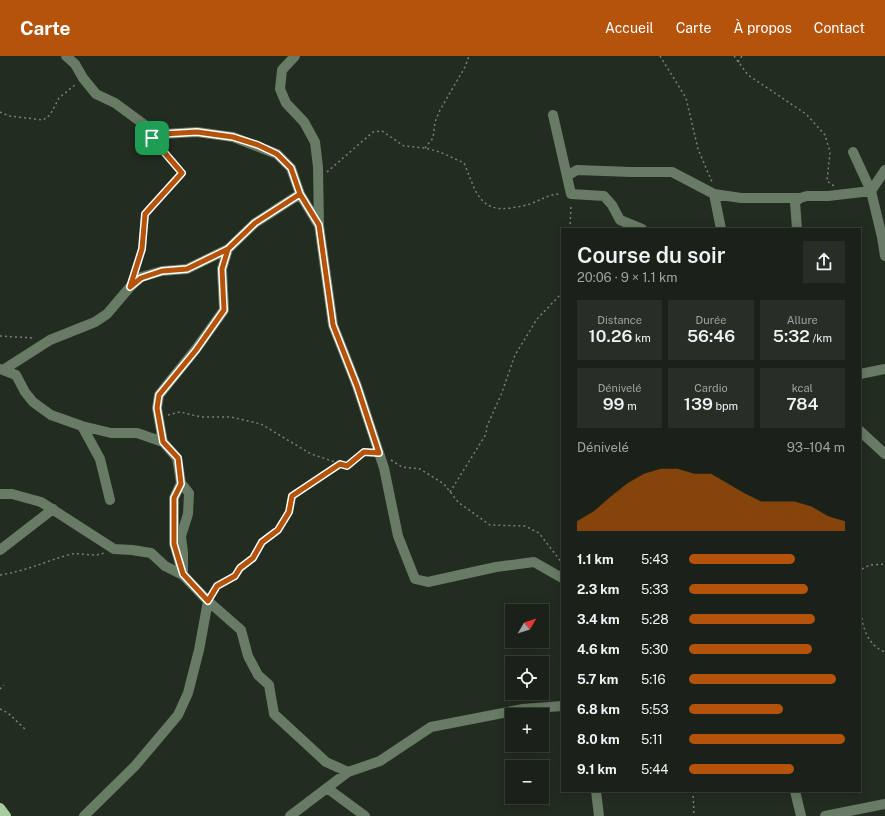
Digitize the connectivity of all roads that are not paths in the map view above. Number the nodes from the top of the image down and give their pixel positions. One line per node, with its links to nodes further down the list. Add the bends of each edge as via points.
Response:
1 (66, 56): 8 (street, via 75,64 96,94 115,103 149,128 163,134 197,132 233,137 277,154 291,168)
2 (295, 56): 11 (street, via 282,70 280,89 286,103 304,122 315,142)
3 (553, 115): 6 (street)
4 (853, 152): 7 (street)
5 (885, 170): 7 (street)
6 (567, 176): 9 (street, via 577,170 672,172); 12 (street, via 571,194 604,196 620,220)
7 (871, 191): 10 (street); 16 (street)
8 (300, 194): 11 (street); 15 (street, via 255,223)
9 (714, 194): 10 (street, via 742,198); 13 (street)
10 (800, 198): 14 (street, via 795,202)
11 (319, 225): 32 (street, via 333,325 357,386 384,468 398,536 415,579 428,582 496,567 534,562)
12 (640, 228)
13 (721, 228)
14 (797, 228)
15 (228, 249): 18 (street, via 187,269 162,271 141,278 107,314 95,322 50,340); 22 (street, via 222,269 224,310 196,350 159,395 157,408)
16 (885, 256)
17 (885, 369): 19 (street)
18 (2, 370): 20 (street, via 16,375 33,402 51,415)
19 (861, 374)
20 (82, 426): 22 (street, via 111,432 137,433); 26 (street, via 100,459)
21 (861, 432): 23 (street)
22 (163, 442): 24 (street, via 178,458)
23 (885, 454)
24 (181, 484): 27 (street, via 189,493); 29 (street, via 174,498)
25 (0, 494): 28 (street, via 12,494 42,502)
26 (110, 500)
27 (189, 507): 29 (street); 31 (street, via 180,536)
28 (53, 509): 30 (street); 31 (street, via 114,549 151,553 165,566)
29 (174, 520): 31 (street, via 174,544)
30 (0, 550)
31 (183, 574): 33 (street)
32 (561, 577)
33 (208, 601): 35 (street, via 241,630 248,656 258,675 269,685 274,714 326,762); 42 (street, via 188,693 178,715 135,766)
34 (561, 706): 35 (street, via 523,709 431,727 380,761)
35 (348, 772): 36 (street)
36 (327, 788): 43 (street); 44 (street)
37 (596, 792): 45 (street)
38 (795, 792): 46 (street)
39 (885, 804): 47 (street)
40 (0, 808): 41 (main road)
41 (6, 816)
42 (84, 816)
43 (290, 816)
44 (365, 816)
45 (599, 816)
46 (801, 816)
47 (825, 816)

